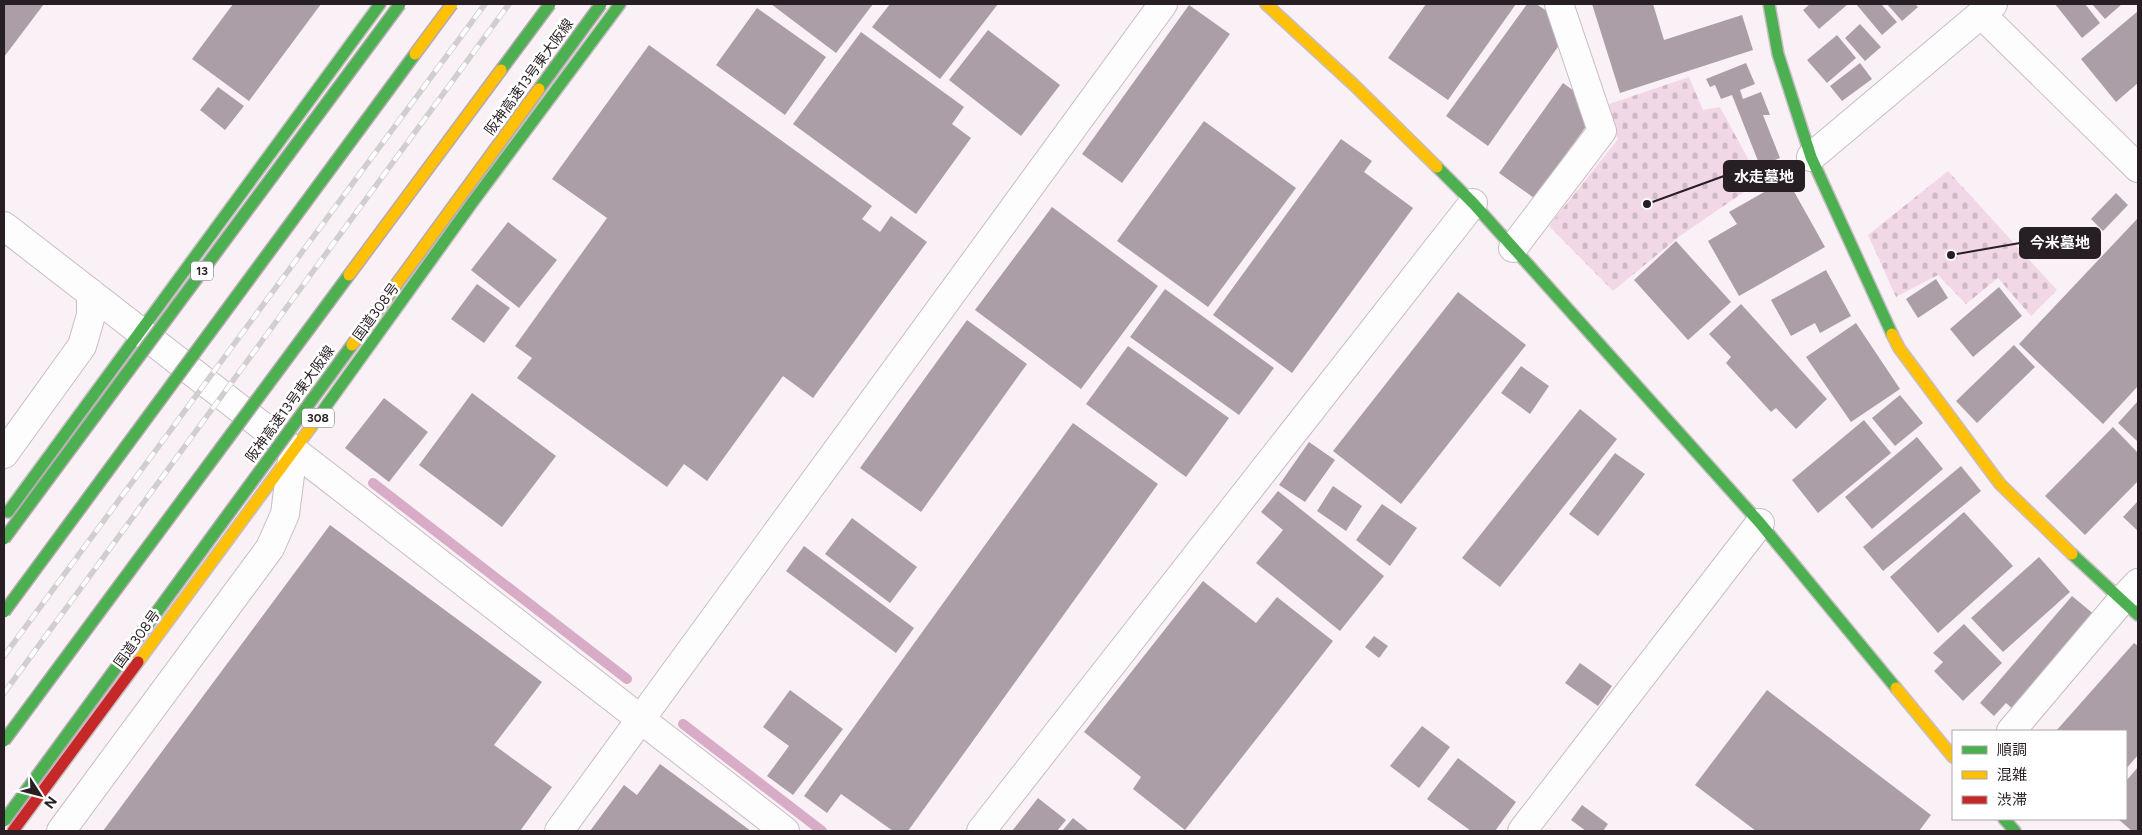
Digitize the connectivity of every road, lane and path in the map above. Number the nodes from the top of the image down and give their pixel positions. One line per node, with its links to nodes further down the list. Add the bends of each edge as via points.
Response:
1 (380, 4): 18 (main road)
2 (400, 4): 25 (main road, 13, bridge)
3 (452, 4): 27 (main road, bridge)
4 (550, 4): 30 (main road, bridge)
5 (601, 4): 33 (main road, 阪神高速13号東大阪線, bridge)
6 (620, 4): 21 (main road, 国道308号 / 308)
7 (1163, 4): 28 (street)
8 (1266, 4): 14 (main road, via 1354,85)
9 (1559, 4): 16 (street, via 1602,131)
10 (1769, 4): 12 (main road, via 1778,54)
11 (1987, 9): 12 (street); 13 (street)
12 (1812, 157): 26 (main road, via 1899,348 2000,484)
13 (2138, 168)
14 (1473, 203): 16 (main road); 38 (street)
15 (4, 226): 17 (street)
16 (1513, 248): 24 (main road)
17 (91, 293): 18 (street); 19 (street, via 91,315 85,340)
18 (140, 330): 20 (main road); 21 (street)
19 (50, 393): 20 (street); 22 (street)
20 (85, 406): 23 (main road)
21 (293, 452): 28 (street); 34 (main road, 国道308号 / 308); 35 (street, via 285,514 270,548)
22 (4, 454)
23 (4, 517)
24 (1760, 523): 31 (main road); 39 (street)
25 (4, 539)
26 (2132, 600): 29 (street)
27 (4, 612)
28 (640, 720): 36 (street); 37 (street)
29 (2013, 730)
30 (4, 741)
31 (1952, 756)
32 (2005, 820): 40 (main road)
33 (4, 821)
34 (13, 831)
35 (61, 831)
36 (559, 831)
37 (785, 831)
38 (981, 831)
39 (1522, 831)
40 (2015, 831)

